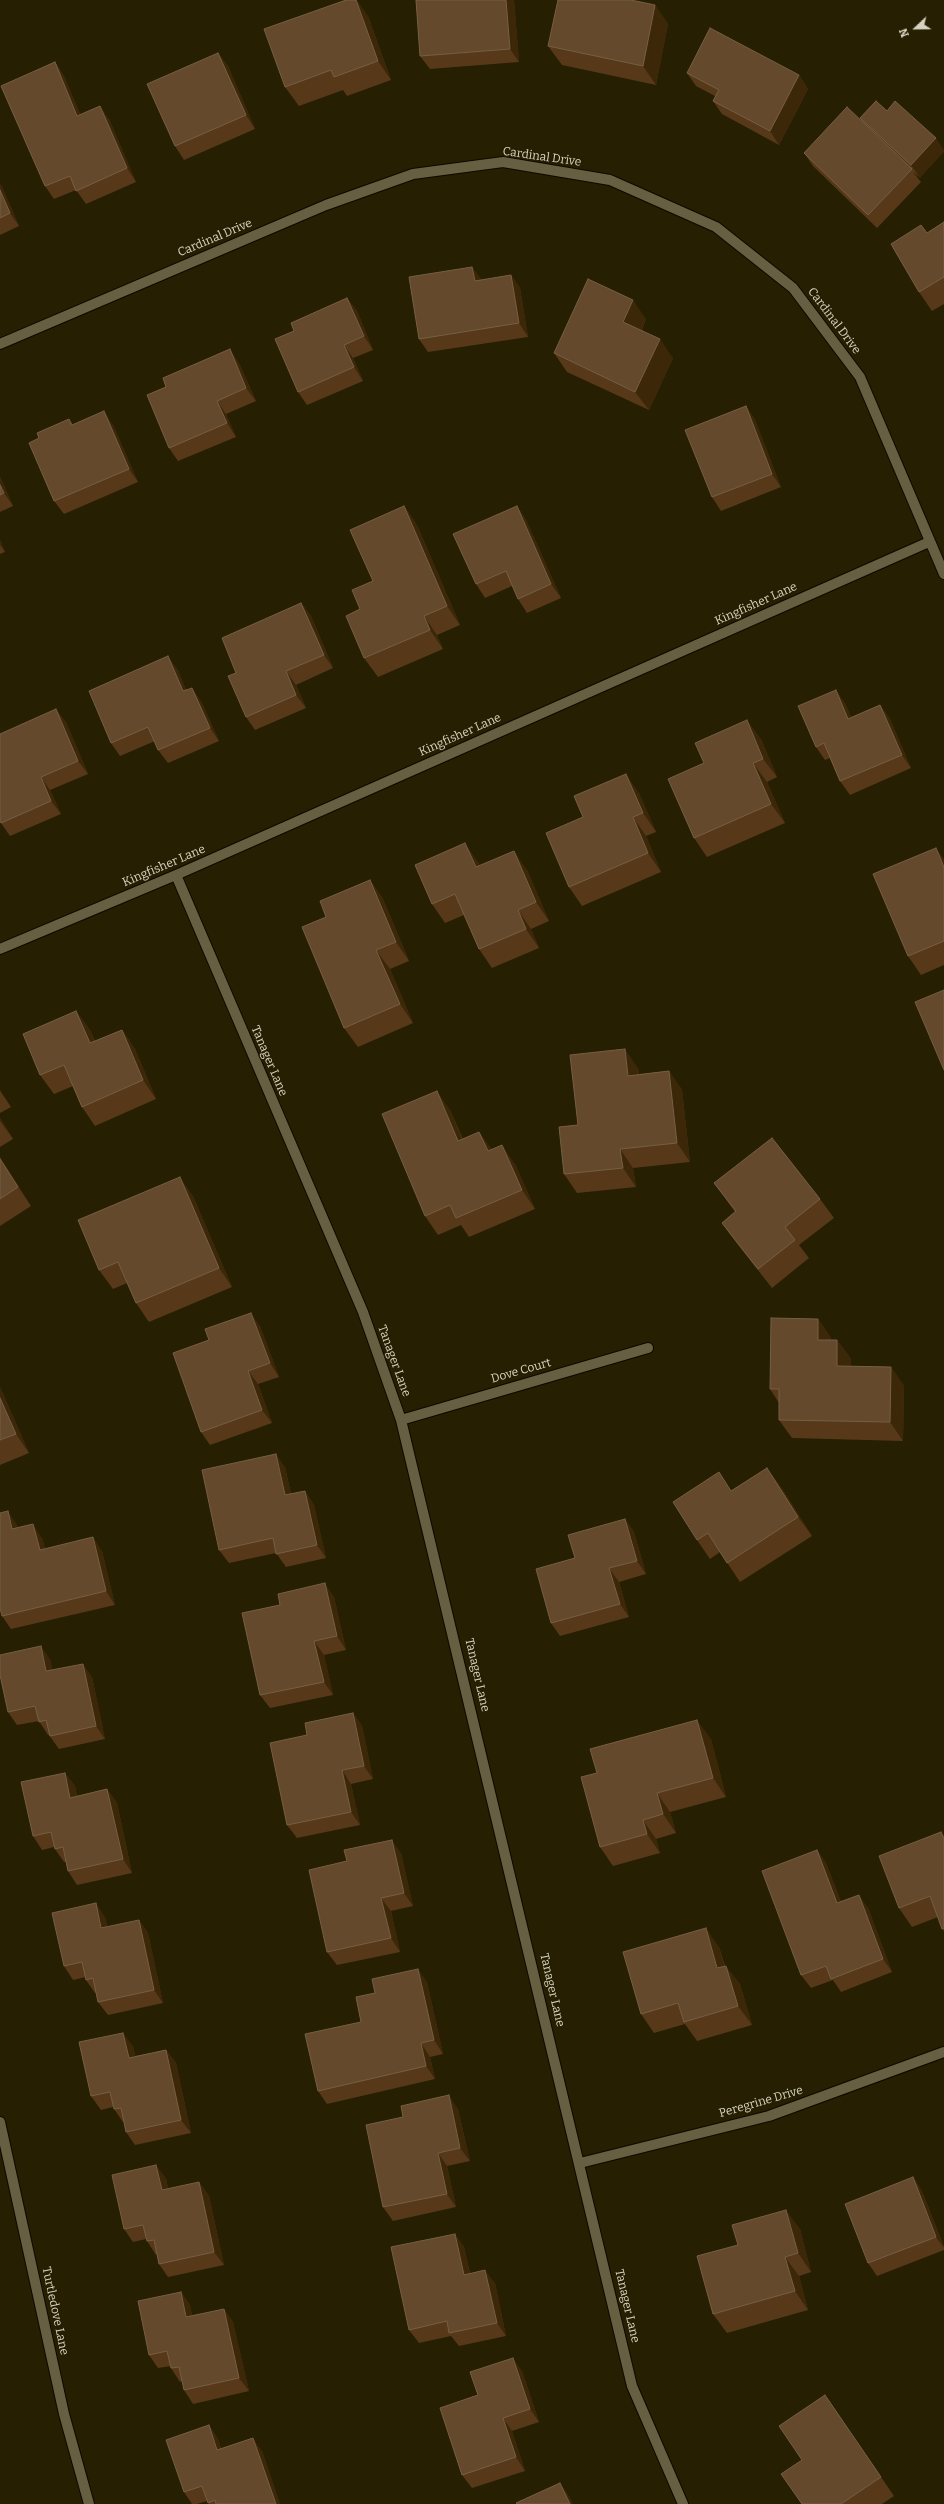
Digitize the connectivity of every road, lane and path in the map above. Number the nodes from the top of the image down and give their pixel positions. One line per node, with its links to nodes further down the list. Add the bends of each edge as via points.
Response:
1 (0, 344): 2 (street, Cardinal Drive, via 326,205 413,174 503,162 610,180 716,226 793,288 860,377)
2 (929, 542): 3 (street); 4 (street, Kingfisher Lane)
3 (944, 574)
4 (176, 875): 5 (street, Kingfisher Lane); 7 (street, Tanager Lane, via 362,1312)
5 (0, 949)
6 (648, 1348): 7 (street, Dove Court)
7 (401, 1420): 10 (street, Tanager Lane)
8 (944, 2052): 10 (street, Peregrine Drive, via 769,2116)
9 (0, 2122): 11 (street, Turtledove Lane, via 64,2414)
10 (580, 2163): 12 (street, Tanager Lane, via 632,2386)
11 (89, 2504)
12 (683, 2504)

